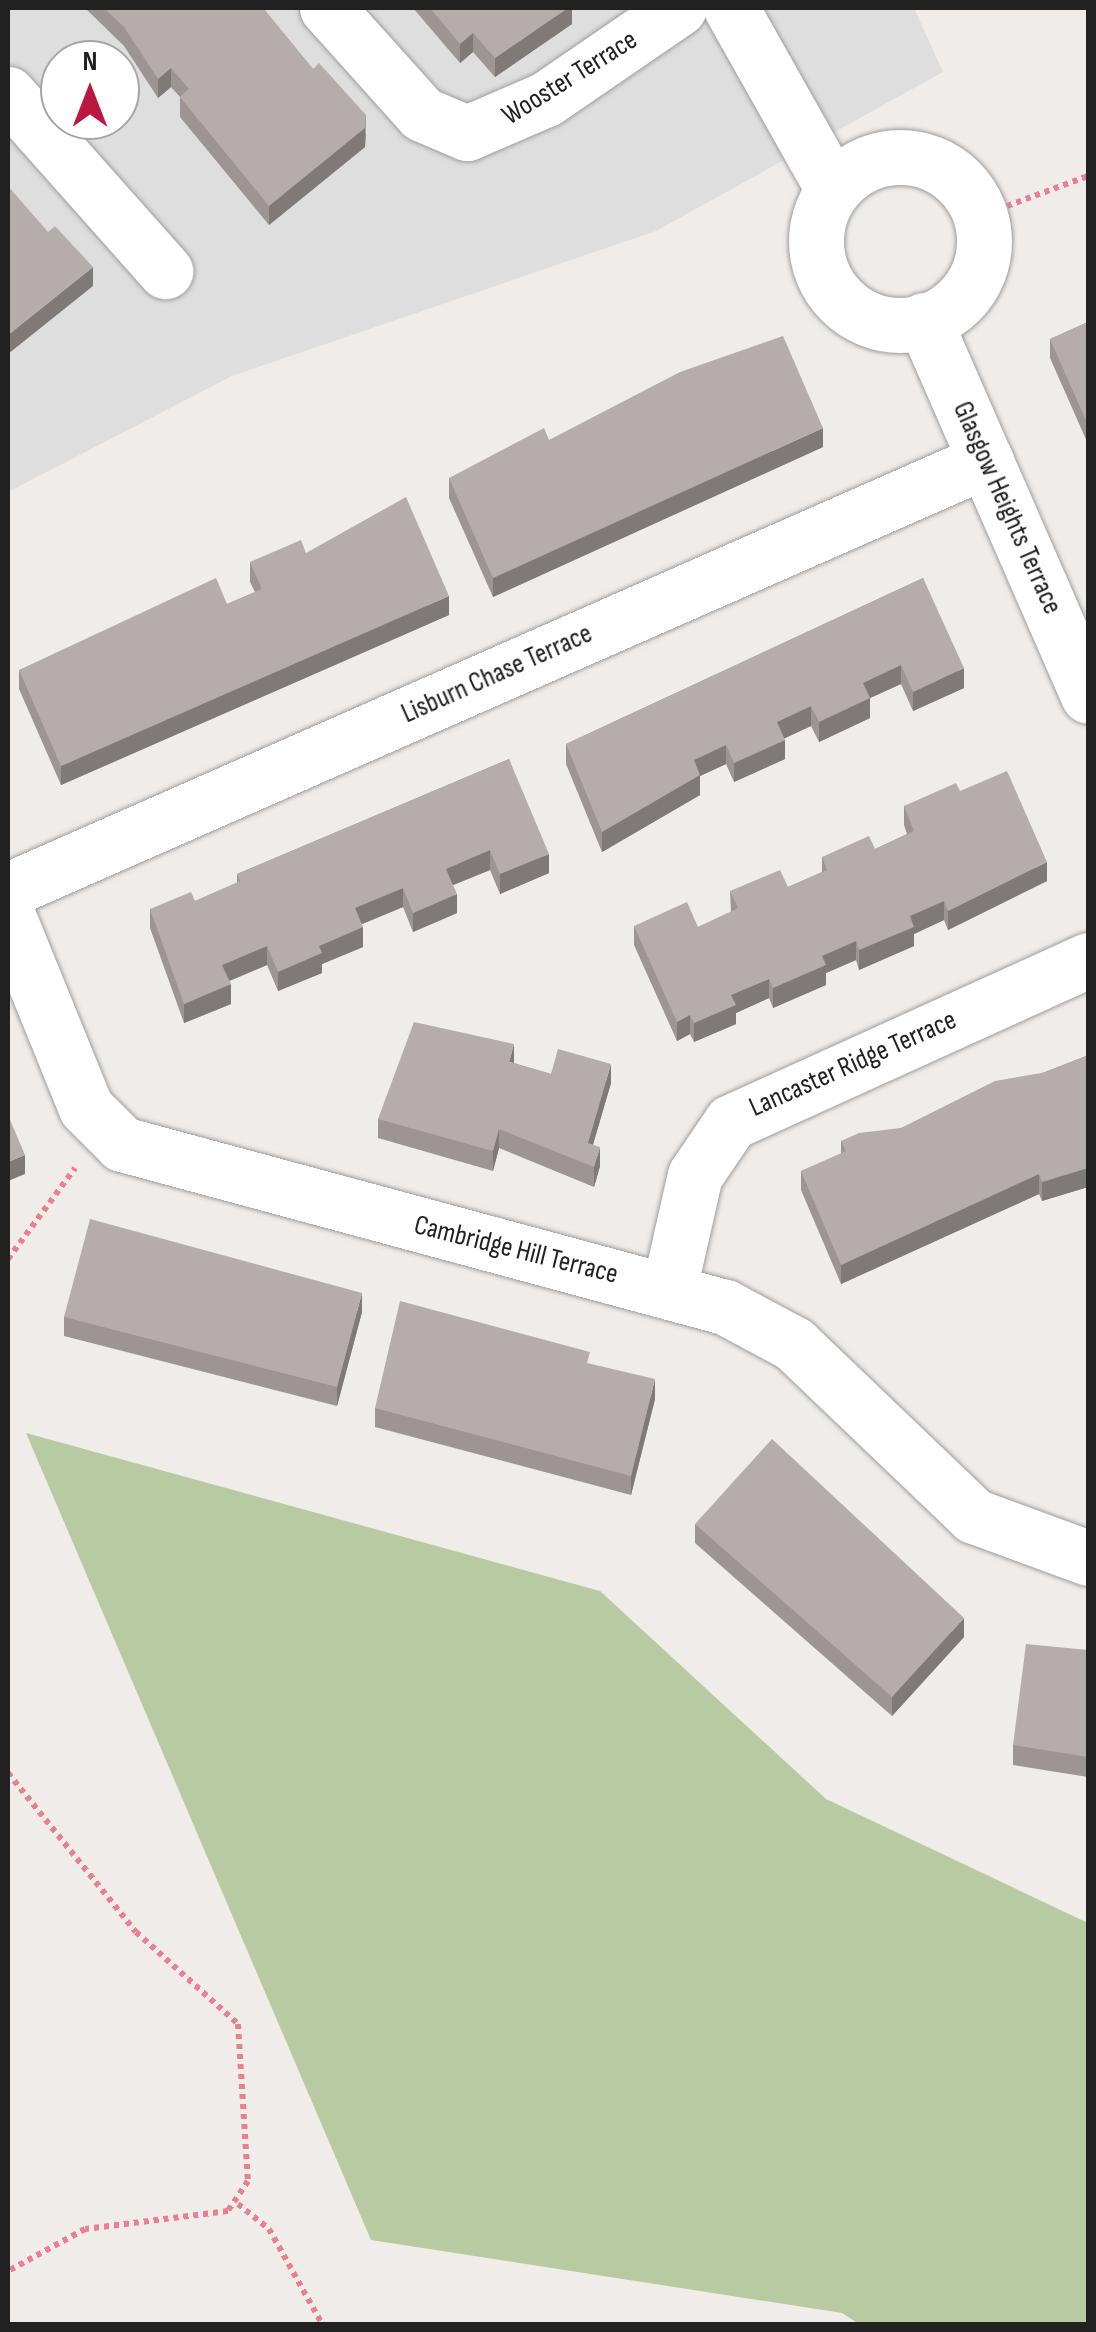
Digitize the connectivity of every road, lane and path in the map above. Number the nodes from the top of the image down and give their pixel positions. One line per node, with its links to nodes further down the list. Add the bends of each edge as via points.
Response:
1 (327, 8): 2 (street, Wooster Terrace, via 422,114 466,133 546,99)
2 (679, 8)
3 (731, 8): 6 (street)
4 (8, 94): 8 (street)
5 (1088, 176): 7 (path)
6 (833, 189): 9 (street, via 815,236 827,284 865,318); 9 (street, via 851,170 901,156 950,172 969,190 981,213 982,262 958,303)
7 (1006, 206)
8 (165, 271)
9 (924, 320): 10 (street, Glasgow Heights Terrace)
10 (986, 460): 11 (street, Glasgow Heights Terrace); 12 (street, Lisburn Chase Terrace)
11 (1088, 696)
12 (8, 890)
13 (8, 916): 17 (street, Cambridge Hill Terrace, via 86,1108 122,1144)
14 (1088, 960): 17 (street, Lancaster Ridge Terrace, via 731,1122 696,1176)
15 (80, 1161): 16 (path)
16 (8, 1259)
17 (670, 1290): 18 (street, Cambridge Hill Terrace, via 794,1344 974,1516)
18 (1088, 1558)
19 (8, 1774): 20 (path, via 136,1932 238,2024 248,2142)
20 (238, 2204): 21 (path, via 209,2218 85,2228); 22 (path, via 268,2228)
21 (8, 2272)
22 (322, 2324)

